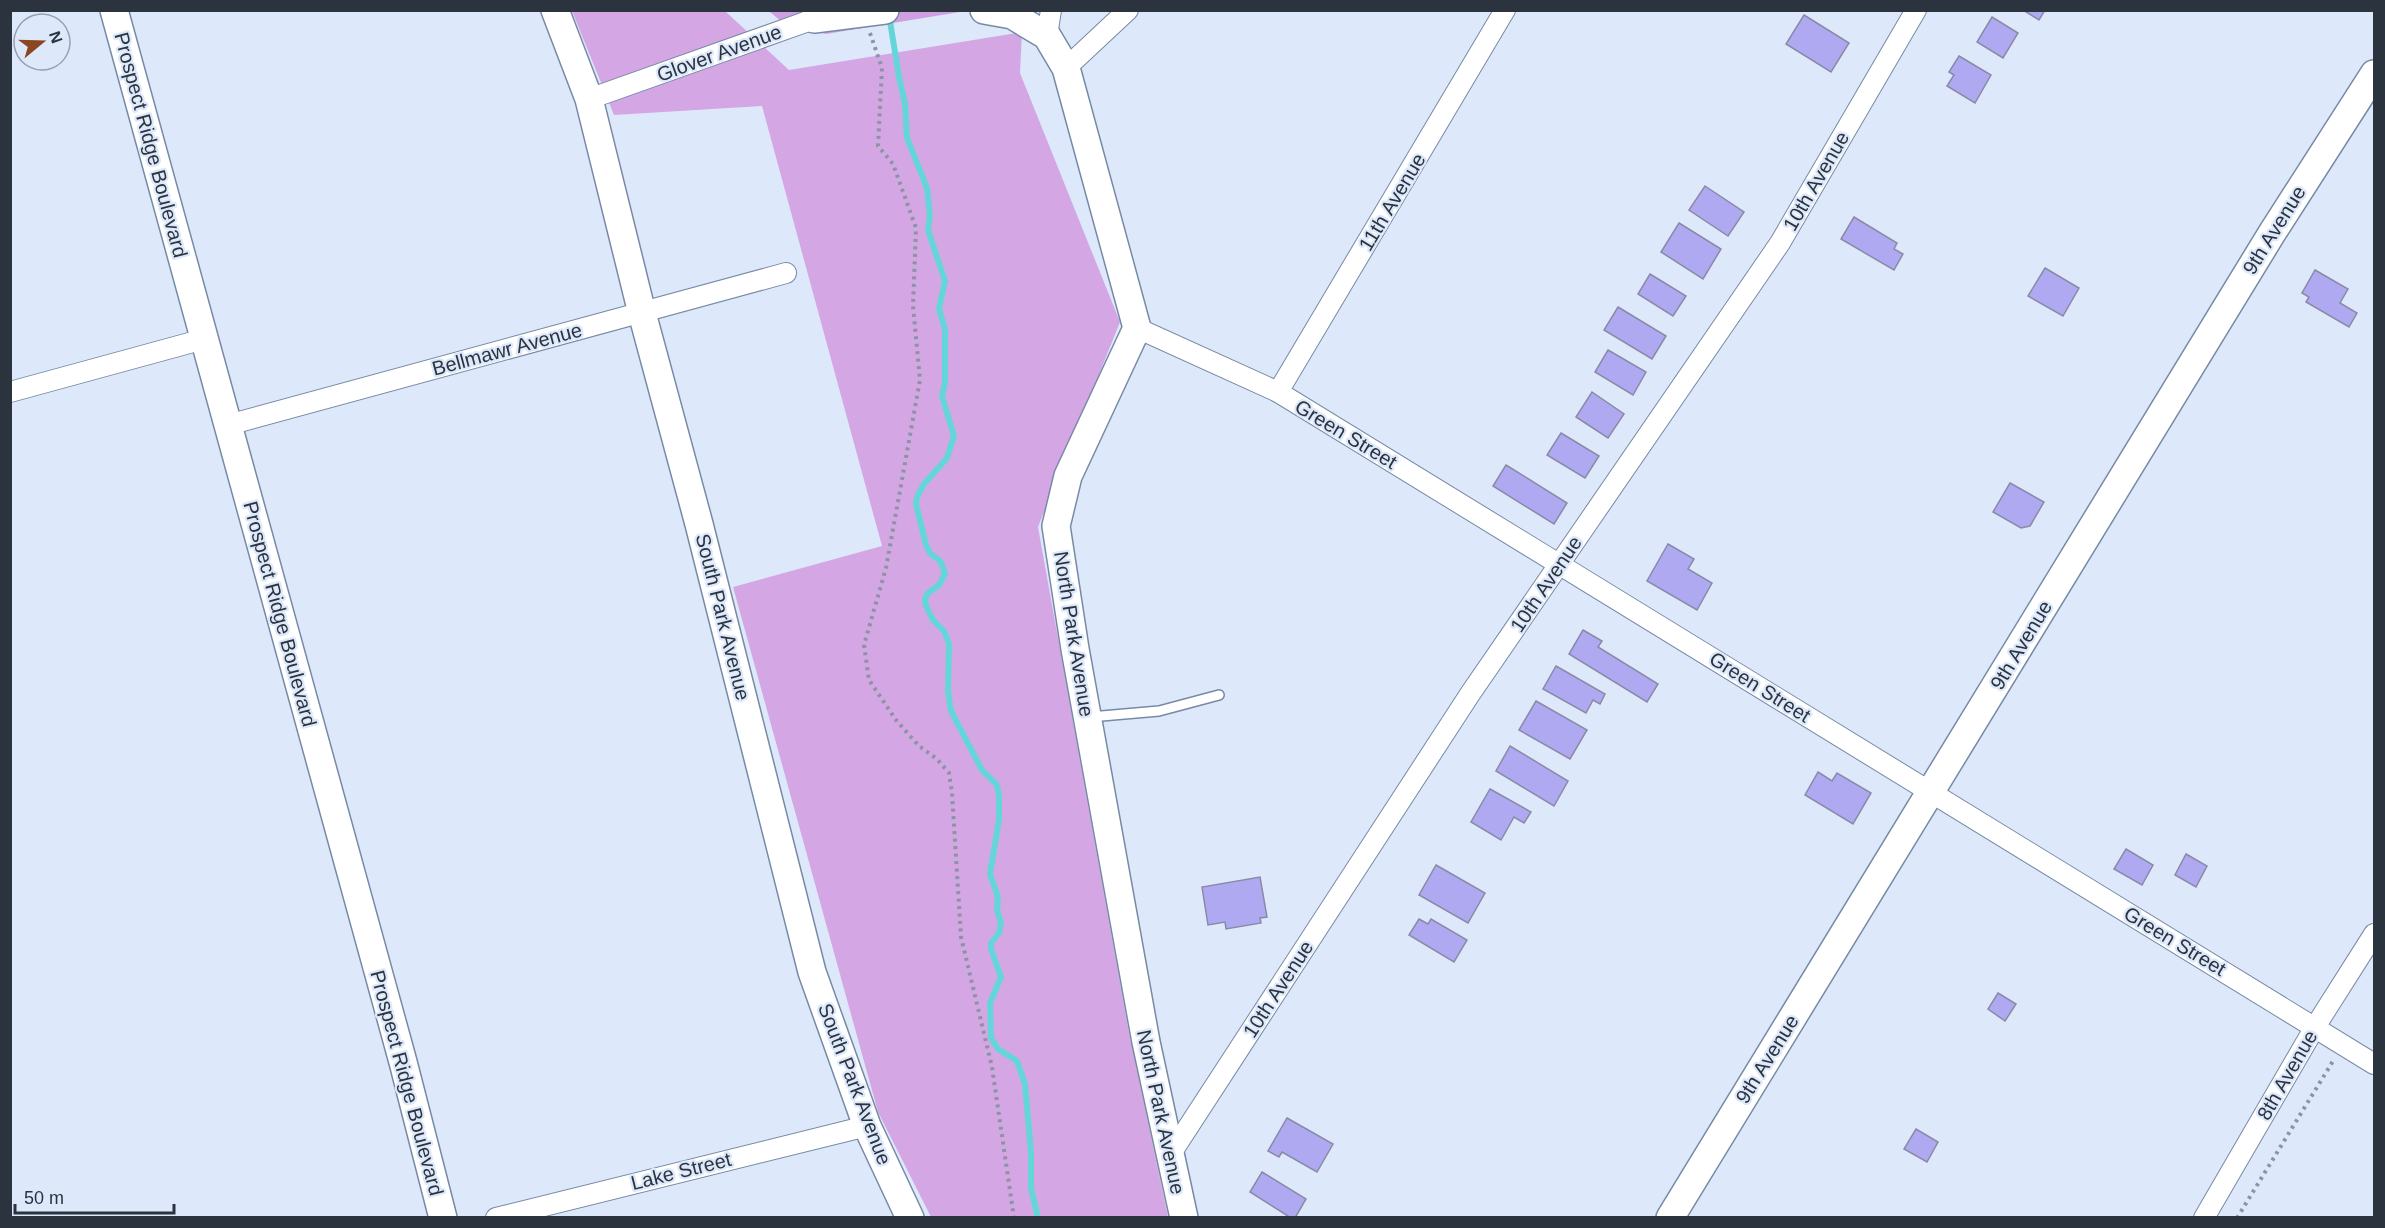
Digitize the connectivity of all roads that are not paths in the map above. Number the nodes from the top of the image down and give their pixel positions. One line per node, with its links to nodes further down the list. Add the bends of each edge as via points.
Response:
1 (114, 10): 16 (street, Prospect Ridge Boulevard)
2 (555, 10): 12 (street, South Park Avenue)
3 (984, 10): 9 (street)
4 (1128, 10): 10 (street)
5 (1504, 10): 18 (street, 11th Avenue)
6 (1916, 10): 20 (street, 10th Avenue, via 1780,243)
7 (874, 11): 8 (street, Glover Avenue)
8 (814, 19): 12 (street, Glover Avenue)
9 (1049, 23): 10 (street)
10 (1066, 68): 15 (street)
11 (2374, 74): 23 (street, 9th Avenue, via 2272,233)
12 (589, 99): 14 (street, South Park Avenue)
13 (786, 273): 14 (street, Bellmawr Avenue)
14 (642, 313): 19 (street, Bellmawr Avenue); 27 (street, South Park Avenue, via 812,972)
15 (1137, 328): 18 (street, Green Street); 22 (street, North Park Avenue, via 1068,476 1056,526)
16 (204, 339): 17 (street); 19 (street, Prospect Ridge Boulevard)
17 (10, 392)
18 (1278, 392): 20 (street, Green Street)
19 (228, 425): 29 (street, Prospect Ridge Boulevard)
20 (1559, 564): 23 (street, Green Street); 28 (street, 10th Avenue)
21 (1219, 695): 22 (lane, via 1159,711)
22 (1087, 717): 28 (street, North Park Avenue)
23 (1931, 792): 25 (street, Green Street); 33 (street, 9th Avenue)
24 (2374, 934): 25 (street, 8th Avenue)
25 (2315, 1027): 26 (street, Green Street); 34 (street, 8th Avenue)
26 (2374, 1064)
27 (867, 1126): 30 (street, Lake Street); 31 (street, South Park Avenue)
28 (1170, 1155): 32 (street, North Park Avenue)
29 (443, 1218)
30 (496, 1218)
31 (910, 1218)
32 (1184, 1218)
33 (1670, 1218)
34 (2204, 1218)

